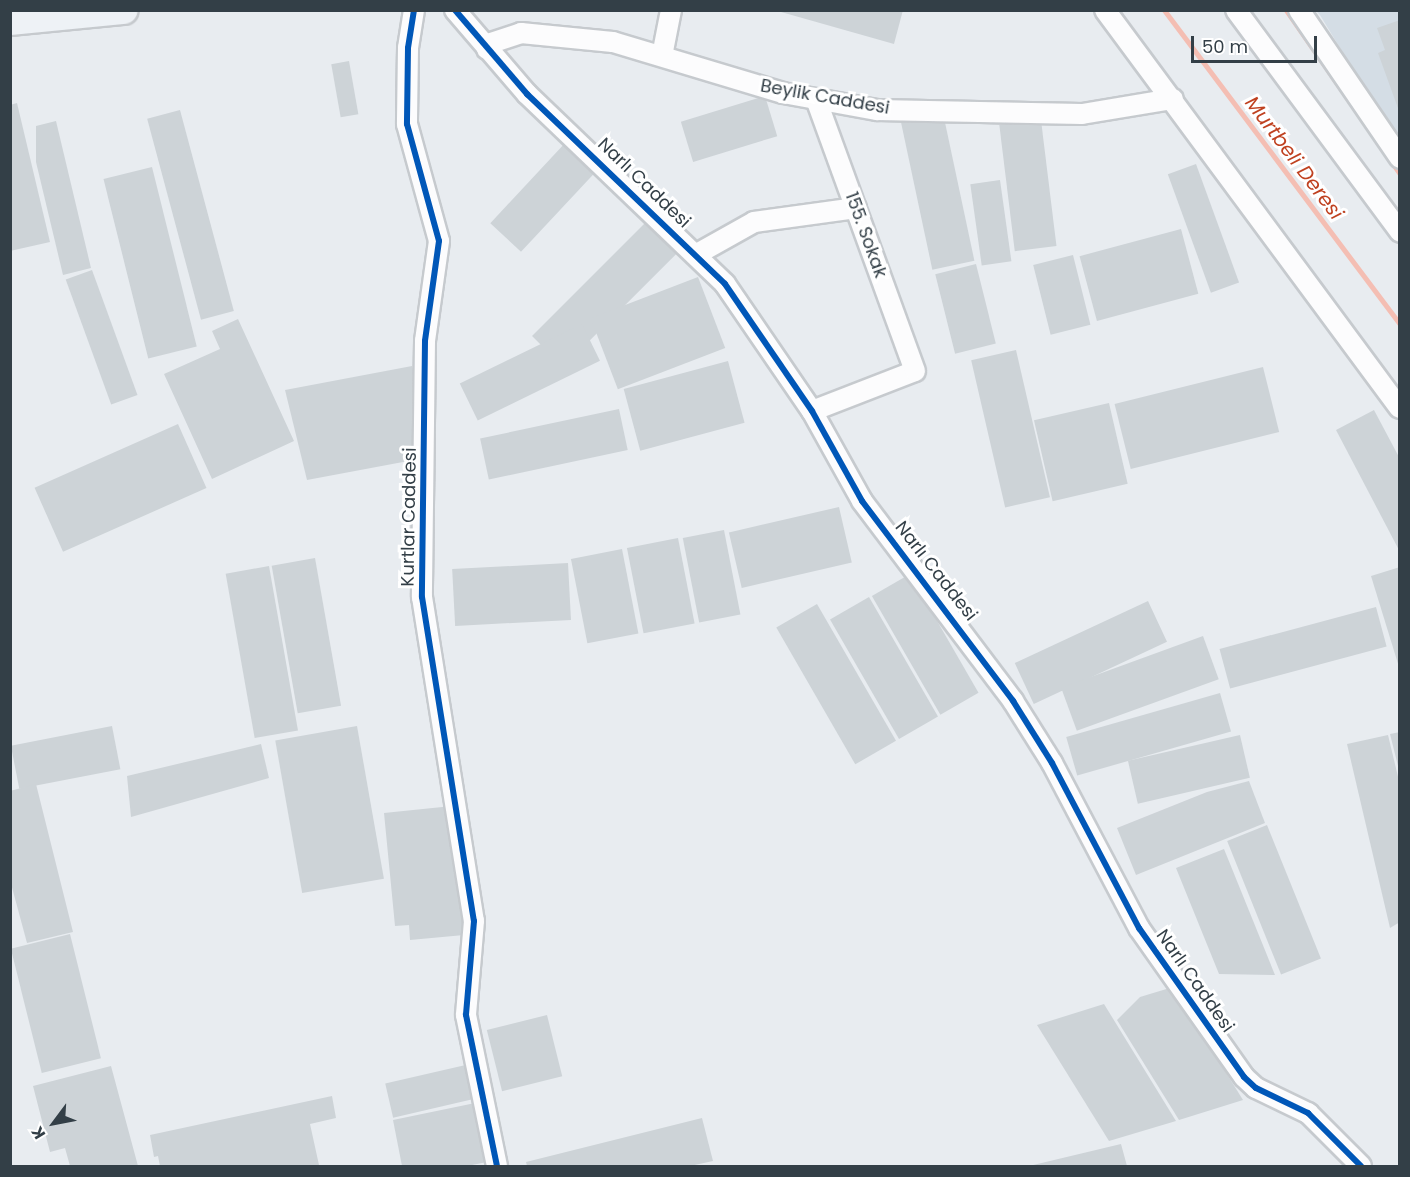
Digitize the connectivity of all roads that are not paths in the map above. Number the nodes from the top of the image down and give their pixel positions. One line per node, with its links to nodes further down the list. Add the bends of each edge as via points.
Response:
1 (123, 10): 8 (main road)
2 (414, 10): 20 (street, Kurtlar Caddesi, via 408,48 407,124 439,241 425,341 423,597 474,921 466,1015)
3 (455, 10): 10 (street, Narlı Caddesi)
4 (671, 10): 11 (street)
5 (1105, 10): 13 (street)
6 (1236, 10): 16 (street)
7 (1299, 10): 14 (street)
8 (78, 13): 9 (main road)
9 (10, 21)
10 (487, 49): 11 (street, Beylik Caddesi, via 491,43 521,33 613,42); 17 (street, Narlı Caddesi, via 527,94)
11 (662, 56): 12 (street, Beylik Caddesi, via 783,93)
12 (816, 99): 13 (street, Beylik Caddesi, via 877,110 1082,114); 15 (street, 155. Sokak)
13 (1173, 99): 18 (street)
14 (1400, 158)
15 (856, 208): 17 (street, via 754,222); 19 (street, 155. Sokak, via 915,371)
16 (1400, 232)
17 (697, 254): 19 (street, Narlı Caddesi, via 725,284)
18 (1400, 408)
19 (812, 411): 21 (street, Narlı Caddesi, via 862,501 1013,701 1052,763 1139,928 1244,1077 1256,1088 1308,1113)
20 (497, 1167)
21 (1361, 1167)

